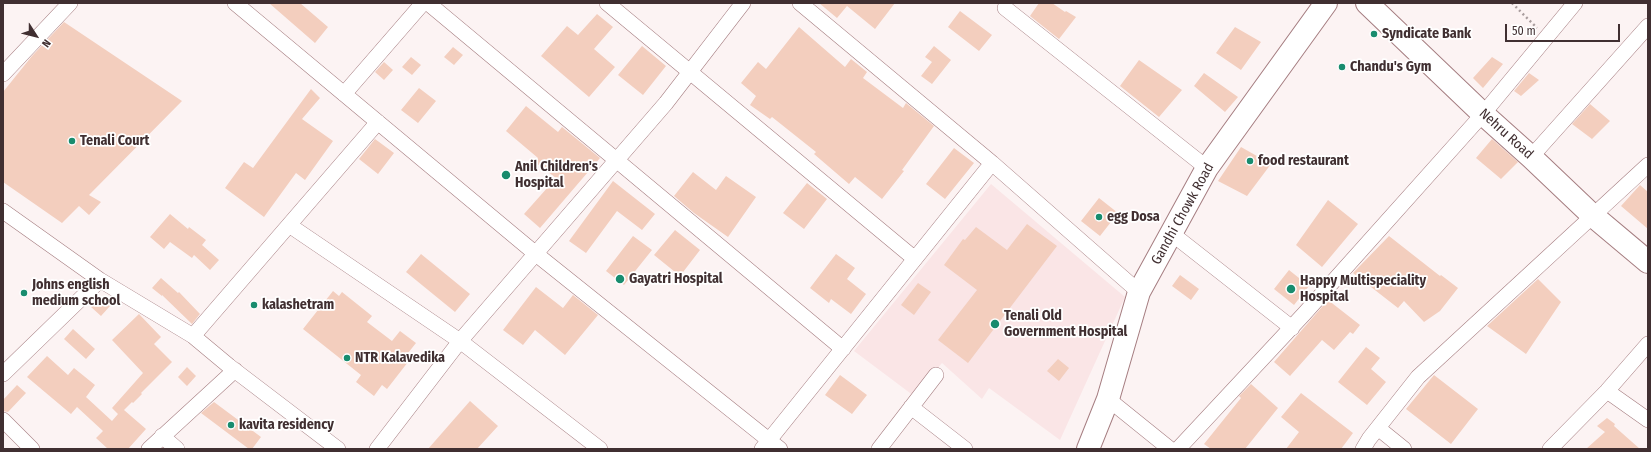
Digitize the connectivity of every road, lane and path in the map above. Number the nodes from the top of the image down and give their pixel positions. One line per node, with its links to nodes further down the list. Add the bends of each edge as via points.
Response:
1 (70, 3): 16 (street)
2 (235, 3): 17 (street)
3 (423, 3): 17 (street)
4 (428, 3): 21 (street)
5 (607, 3): 15 (street)
6 (743, 3): 15 (street)
7 (800, 3): 22 (street)
8 (1326, 3): 24 (main road, Gandhi Chowk Road)
9 (1367, 3): 18 (main road, Nehru Road)
10 (1512, 3): 14 (path)
11 (1575, 3): 14 (street)
12 (1005, 8): 24 (street)
13 (1648, 26): 20 (street)
14 (1546, 36): 18 (street)
15 (690, 71): 21 (street); 30 (street)
16 (3, 74)
17 (344, 94): 19 (street)
18 (1483, 114): 20 (main road, Nehru Road); 34 (street)
19 (378, 122): 27 (street); 29 (street)
20 (1531, 157): 26 (main road, Nehru Road)
21 (617, 160): 29 (street); 38 (street)
22 (992, 163): 30 (street); 33 (street)
23 (1648, 165): 26 (street)
24 (1207, 168): 28 (main road, Gandhi Chowk Road)
25 (3, 210): 32 (street)
26 (1592, 215): 31 (main road, Nehru Road); 47 (street, via 1418,378)
27 (289, 225): 35 (street); 36 (street)
28 (1171, 233): 33 (main road, Gandhi Chowk Road); 34 (street)
29 (536, 254): 36 (street); 49 (street)
30 (915, 259): 38 (street)
31 (1648, 262)
32 (100, 280): 35 (street); 40 (street)
33 (1139, 292): 43 (main road, Gandhi Chowk Road)
34 (1292, 328): 60 (street)
35 (192, 336): 39 (street)
36 (460, 341): 54 (street); 55 (street)
37 (1648, 344): 42 (street)
38 (843, 349): 49 (street)
39 (235, 370): 48 (street); 53 (street)
40 (3, 374)
41 (936, 375): 44 (street)
42 (1607, 391): 46 (street); 63 (street)
43 (1108, 399): 58 (main road, Gandhi Chowk Road); 59 (street)
44 (911, 407): 56 (street); 57 (street)
45 (3, 420): 50 (street)
46 (1648, 420)
47 (1378, 428): 61 (street); 62 (street)
48 (162, 436): 51 (street); 52 (street)
49 (770, 446)
50 (32, 449)
51 (149, 449)
52 (178, 449)
53 (338, 449)
54 (377, 449)
55 (600, 449)
56 (879, 449)
57 (965, 449)
58 (1088, 449)
59 (1170, 449)
60 (1178, 449)
61 (1363, 449)
62 (1404, 449)
63 (1550, 449)

